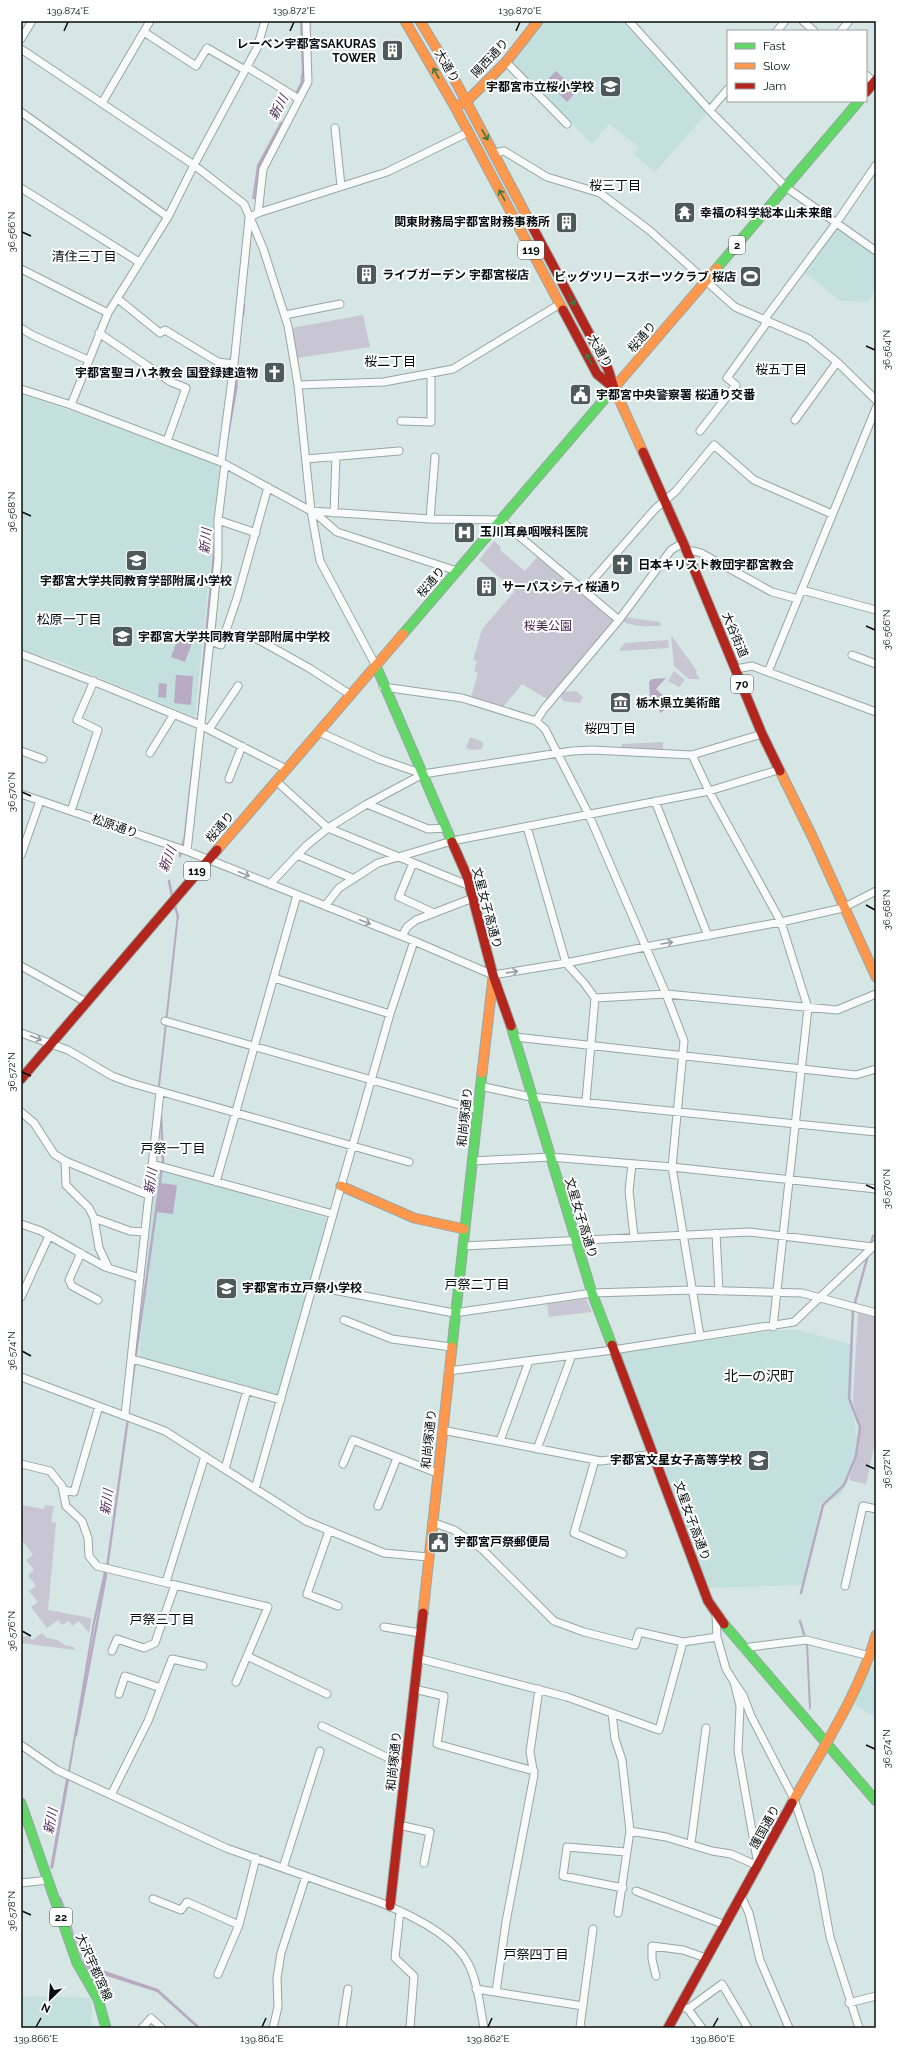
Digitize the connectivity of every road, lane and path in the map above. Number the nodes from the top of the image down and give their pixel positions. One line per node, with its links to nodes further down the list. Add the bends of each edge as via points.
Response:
1 (32, 21): 16 (street)
2 (150, 21): 15 (street)
3 (265, 21): 19 (street, via 257,48)
4 (306, 21): 24 (street, via 308,82)
5 (405, 21): 28 (main road, 大通り / 119, one-way to 5)
6 (420, 21): 25 (main road, 大通り / 119)
7 (538, 21): 18 (main road, 陽西通り)
8 (629, 21): 29 (street)
9 (785, 21): 12 (street)
10 (803, 21): 13 (street)
11 (849, 21): 14 (street)
12 (778, 30)
13 (813, 30)
14 (842, 30)
15 (144, 32): 19 (street, via 196,66 208,48); 27 (street)
16 (21, 39)
17 (21, 49): 27 (street)
18 (506, 62): 25 (main road, 陽西通り); 31 (street)
19 (246, 68): 24 (street); 35 (street)
20 (867, 76): 21 (street)
21 (875, 82): 23 (main road)
22 (727, 90): 29 (street)
23 (867, 91)
24 (296, 98): 40 (street, via 263,168)
25 (467, 101): 28 (main road, 陽西通り); 34 (main road, 大通り / 119, one-way to 34)
26 (858, 102): 39 (main road, 桜通り / 2)
27 (102, 103): 35 (street)
28 (456, 107): 33 (main road, 大通り / 119)
29 (710, 110): 39 (street)
30 (21, 112): 41 (street)
31 (566, 124)
32 (335, 128): 37 (street)
33 (469, 132): 37 (street, via 386,172); 50 (main road, 大通り / 119, one-way to 33)
34 (495, 153): 47 (street, via 504,151 547,177 600,193 644,226); 61 (main road, 大通り / 119, one-way to 61, via 608,369)
35 (194, 165): 41 (street); 42 (street, via 244,204)
36 (875, 168): 43 (street)
37 (341, 186): 40 (street)
38 (21, 188): 45 (street)
39 (786, 188): 43 (street); 47 (main road, 桜通り / 2)
40 (258, 213): 42 (street)
41 (168, 217): 45 (street)
42 (249, 218): 52 (street, via 263,248); 58 (street)
43 (837, 222): 44 (street); 53 (street)
44 (876, 251)
45 (139, 262): 48 (street)
46 (21, 269): 51 (street)
47 (706, 281): 53 (street, via 735,307); 61 (main road, 桜通り / 2)
48 (118, 299): 51 (street); 58 (street, via 160,333 165,330 218,362)
49 (340, 304): 52 (street)
50 (560, 304): 59 (street, via 453,369); 61 (main road, 大通り / 119, one-way to 50, via 597,374)
51 (108, 313): 55 (street)
52 (285, 315): 60 (street)
53 (766, 320): 57 (street, via 809,339); 68 (street, via 726,378 736,385)
54 (21, 328): 56 (street)
55 (99, 333): 56 (street); 69 (street, via 171,382 186,388)
56 (88, 360): 64 (street)
57 (837, 362): 63 (street); 66 (street)
58 (234, 364): 74 (street)
59 (431, 373): 60 (street, via 384,382); 67 (street, via 431,422)
60 (298, 385): 73 (street)
61 (614, 388): 76 (main road, 大谷街道 / 70); 82 (main road, 桜通り / 119)
62 (21, 389): 64 (street)
63 (876, 400)
64 (71, 405): 69 (street)
65 (876, 408): 79 (street)
66 (796, 420)
67 (401, 421)
68 (700, 431)
69 (167, 441): 74 (street)
70 (399, 451): 71 (street)
71 (336, 456): 73 (street); 78 (street)
72 (435, 457): 80 (street)
73 (306, 459): 77 (street)
74 (223, 463): 75 (street); 81 (street)
75 (268, 487): 77 (street); 83 (street)
76 (664, 502): 79 (street, via 714,446 754,480); 84 (main road, 大谷街道 / 70); 87 (street)
77 (311, 511): 78 (street); 86 (street, via 321,516 337,532); 97 (street, via 320,561)
78 (334, 513): 80 (street)
79 (832, 514): 88 (street)
80 (430, 519): 82 (street)
81 (218, 520): 83 (street); 93 (street, via 218,559)
82 (500, 520): 86 (main road, 桜通り / 119); 87 (street)
83 (256, 533): 93 (street, via 221,645)
84 (683, 543): 85 (main road, 大谷街道 / 70); 91 (street, via 671,550)
85 (687, 552): 89 (street, via 701,553 772,592); 98 (main road, 大谷街道 / 70)
86 (457, 571): 97 (main road, 桜通り / 119)
87 (584, 590): 91 (street)
88 (802, 590): 89 (street); 90 (street)
89 (798, 600): 99 (street)
90 (876, 610)
91 (619, 620): 106 (street, via 544,708)
92 (248, 634): 103 (street)
93 (210, 640): 107 (street)
94 (21, 654): 100 (street)
95 (852, 655): 96 (street)
96 (876, 664)
97 (376, 666): 102 (main road, 文星女子高通り); 103 (main road, 桜通り / 119)
98 (736, 669): 99 (street, via 752,666); 110 (main road, 大谷街道 / 70)
99 (768, 672): 104 (street)
100 (94, 681): 105 (street); 127 (street, via 77,720 98,730)
101 (238, 686): 108 (street)
102 (383, 686): 106 (street, via 462,698); 119 (main road, 文星女子高通り)
103 (351, 695): 109 (main road, 桜通り / 119)
104 (876, 712)
105 (174, 714): 107 (street); 113 (street)
106 (536, 721): 114 (street, via 545,729)
107 (200, 725): 108 (street); 133 (street)
108 (209, 729): 111 (street)
109 (319, 732): 117 (main road, 桜通り / 119); 119 (street, via 379,759)
110 (762, 734): 115 (street); 118 (main road, 大谷街道 / 70)
111 (242, 746): 117 (street); 120 (street)
112 (21, 751): 116 (street)
113 (150, 753)
114 (558, 753): 115 (street, via 592,750); 119 (street); 128 (street)
115 (692, 755): 122 (street)
116 (42, 759)
117 (286, 769): 121 (main road, 桜通り / 119)
118 (778, 770): 122 (street); 146 (main road, 大谷街道 / 70, via 813,838)
119 (423, 774): 126 (street); 131 (main road, 文星女子高通り)
120 (229, 779)
121 (276, 781): 130 (street); 137 (main road, 桜通り / 119)
122 (709, 791): 125 (street); 148 (street)
123 (21, 794): 124 (street, 松原通り)
124 (40, 801): 127 (street, 松原通り); 134 (street)
125 (655, 801): 128 (street); 150 (street)
126 (367, 804): 130 (street); 131 (street, via 428,830)
127 (71, 811): 133 (street, 松原通り)
128 (588, 813): 129 (street); 152 (street)
129 (527, 827): 132 (street); 153 (street)
130 (328, 828): 135 (street); 136 (street)
131 (446, 828): 132 (main road, 文星女子高通り)
132 (452, 841): 136 (street); 141 (main road, 文星女子高通り)
133 (187, 851): 137 (street, 松原通り)
134 (21, 855)
135 (297, 855): 139 (street); 140 (street)
136 (399, 857): 138 (street); 139 (street, via 378,864)
137 (208, 859): 140 (street, 松原通り, one-way to 140); 161 (main road, 桜通り / 119)
138 (413, 863): 141 (street); 147 (street, via 399,897)
139 (352, 878): 145 (street, via 339,888)
140 (270, 884): 143 (street, 松原通り)
141 (470, 886): 144 (main road, 文星女子高通り)
142 (876, 891): 146 (street)
143 (297, 895): 145 (street, 松原通り); 157 (street)
144 (473, 898): 147 (street); 155 (main road, 文星女子高通り)
145 (325, 906): 149 (street, 松原通り, one-way to 149)
146 (843, 908): 148 (street); 156 (main road, 大谷街道 / 70)
147 (434, 913): 149 (street, via 411,923)
148 (781, 922): 150 (street); 162 (street)
149 (402, 936): 151 (street, 松原通り)
150 (708, 936): 152 (street, one-way to 150)
151 (414, 941): 155 (street, 松原通り); 163 (street)
152 (645, 947): 153 (street); 158 (street)
153 (566, 964): 155 (street, one-way to 153); 160 (street)
154 (21, 966): 161 (street)
155 (493, 975): 166 (main road, 文星女子高通り); 175 (main road, 和尚塚通り)
156 (876, 977)
157 (274, 978): 163 (street); 169 (street)
158 (666, 994): 160 (street); 162 (street); 170 (street, via 684,1041)
159 (876, 994): 162 (street, via 837,1010)
160 (595, 998): 168 (street)
161 (86, 1002): 167 (main road, 桜通り / 119)
162 (808, 1008): 171 (street)
163 (390, 1014): 174 (street)
164 (165, 1021): 169 (street)
165 (21, 1033): 167 (street, one-way to 167)
166 (515, 1037): 168 (street); 177 (main road, 文星女子高通り)
167 (50, 1044): 173 (main road, 桜通り / 119); 176 (street, via 85,1059 112,1076)
168 (592, 1045): 170 (street); 178 (street)
169 (254, 1046): 174 (street); 182 (street)
170 (683, 1055): 171 (street); 180 (street)
171 (801, 1068): 172 (street, via 856,1075); 183 (street)
172 (876, 1069)
173 (21, 1079)
174 (372, 1081): 179 (street); 185 (street)
175 (480, 1086): 177 (street); 179 (main road, 和尚塚通り)
176 (160, 1092): 182 (street); 190 (street)
177 (531, 1097): 178 (street); 186 (main road, 文星女子高通り)
178 (586, 1101): 180 (street)
179 (478, 1110): 188 (main road, 和尚塚通り)
180 (677, 1110): 183 (street); 192 (street)
181 (21, 1112): 187 (street, via 34,1123 54,1154)
182 (236, 1112): 185 (street); 194 (street)
183 (795, 1123): 184 (street); 193 (street)
184 (876, 1132)
185 (353, 1146): 189 (street); 195 (street)
186 (550, 1157): 188 (street); 191 (street); 208 (main road, 文星女子高通り)
187 (65, 1161): 197 (street); 199 (street, via 66,1185 89,1208)
188 (472, 1161): 201 (main road, 和尚塚通り)
189 (409, 1162)
190 (152, 1164): 194 (street); 197 (street)
191 (632, 1164): 192 (street); 207 (street, via 629,1191)
192 (672, 1166): 193 (street); 204 (street)
193 (789, 1180): 196 (street); 205 (street)
194 (216, 1182): 198 (street)
195 (341, 1186): 198 (street); 201 (main road, via 414,1218)
196 (876, 1189)
197 (148, 1195): 202 (street)
198 (333, 1214): 214 (street)
199 (94, 1218): 202 (street, via 130,1231); 212 (street, via 99,1248)
200 (21, 1224): 206 (street)
201 (464, 1229): 210 (main road, 和尚塚通り)
202 (144, 1232): 213 (street)
203 (716, 1233): 204 (street); 205 (street); 216 (street)
204 (682, 1234): 207 (street); 215 (street)
205 (784, 1235): 209 (street); 217 (street)
206 (49, 1236): 211 (street); 219 (street)
207 (634, 1237): 208 (street)
208 (575, 1240): 210 (street); 218 (main road, 文星女子高通り)
209 (875, 1245): 220 (street)
210 (462, 1246): 222 (main road, 和尚塚通り)
211 (81, 1253): 212 (street); 221 (street, via 69,1280 72,1286)
212 (108, 1268): 213 (street)
213 (140, 1278): 230 (street)
214 (312, 1286): 222 (street); 235 (street)
215 (692, 1290): 216 (street); 218 (street); 226 (street)
216 (719, 1290): 217 (street)
217 (777, 1291): 220 (street); 225 (street)
218 (592, 1293): 222 (street); 228 (main road, 文星女子高通り)
219 (21, 1296)
220 (821, 1297): 223 (street); 225 (street, via 794,1322)
221 (98, 1300)
222 (454, 1313): 227 (main road, 和尚塚通り)
223 (876, 1313)
224 (344, 1320): 227 (street, via 392,1339)
225 (773, 1327): 226 (street)
226 (700, 1336): 228 (street)
227 (451, 1347): 232 (main road, 和尚塚通り)
228 (613, 1350): 229 (street); 241 (main road, 文星女子高通り)
229 (572, 1355): 231 (street); 240 (street)
230 (132, 1359): 234 (street); 237 (street)
231 (529, 1361): 232 (street); 239 (street)
232 (448, 1371): 238 (main road, 和尚塚通り)
233 (21, 1378): 236 (street)
234 (247, 1390): 235 (street); 247 (street)
235 (281, 1400): 249 (street)
236 (99, 1406): 237 (street); 250 (street, via 74,1492)
237 (125, 1415): 242 (street, via 165,1431)
238 (442, 1430): 239 (street); 248 (main road, 和尚塚通り)
239 (500, 1441): 240 (street)
240 (537, 1448): 244 (street)
241 (654, 1454): 244 (street); 261 (main road, 文星女子高通り, via 708,1601)
242 (204, 1456): 247 (street); 257 (street)
243 (397, 1458): 246 (street, via 353,1440); 248 (street); 251 (street)
244 (595, 1460): 255 (street, via 574,1533)
245 (21, 1464): 250 (street, via 50,1471)
246 (343, 1464)
247 (225, 1469): 249 (street)
248 (437, 1473): 253 (main road, 和尚塚通り)
249 (255, 1488): 254 (street, via 306,1521)
250 (63, 1490): 257 (street, via 66,1506 82,1521 88,1538 89,1556 97,1566)
251 (378, 1506)
252 (876, 1509): 259 (street, via 863,1506)
253 (432, 1522): 256 (main road, 和尚塚通り); 266 (street, via 454,1530 482,1549 554,1621 634,1646 639,1632)
254 (329, 1531): 256 (street, via 384,1553); 260 (street, via 307,1594)
255 (623, 1554)
256 (428, 1557): 263 (main road, 和尚塚通り)
257 (166, 1582): 258 (street)
258 (175, 1585): 268 (street, via 155,1643 144,1648 117,1639); 269 (street, via 268,1607)
259 (845, 1586)
260 (338, 1606)
261 (716, 1615): 265 (street); 267 (main road, 文星女子高通り)
262 (384, 1627): 263 (street)
263 (420, 1633): 271 (main road, 和尚塚通り)
264 (876, 1635): 270 (main road, 護国通り)
265 (717, 1637): 266 (street); 274 (street, via 726,1669)
266 (683, 1642): 280 (street, via 659,1730)
267 (743, 1648): 270 (street, via 806,1640); 283 (main road, 文星女子高通り)
268 (112, 1651)
269 (247, 1656): 273 (street); 279 (street)
270 (870, 1656): 283 (main road, 護国通り)
271 (417, 1658): 276 (main road, 和尚塚通り); 277 (street)
272 (203, 1666): 275 (street, via 172,1659)
273 (236, 1682)
274 (734, 1682): 289 (street); 298 (street, via 740,1706 738,1751)
275 (161, 1688): 278 (street, via 125,1676); 288 (street, via 148,1721)
276 (414, 1689): 286 (main road, 和尚塚通り); 287 (street, via 444,1696 437,1744)
277 (539, 1689): 280 (street); 287 (street, via 530,1752)
278 (119, 1694)
279 (327, 1694)
280 (612, 1713): 293 (street, via 613,1732 622,1760)
281 (322, 1726): 286 (street)
282 (706, 1728): 294 (street)
283 (825, 1743): 289 (main road, 護国通り); 290 (main road, 文星女子高通り)
284 (21, 1745): 288 (street, via 56,1770)
285 (320, 1751): 299 (street)
286 (405, 1766): 292 (main road, 和尚塚通り)
287 (534, 1771): 318 (street, via 507,1915)
288 (111, 1795): 296 (street, via 226,1848)
289 (794, 1799): 298 (main road, 護国通り); 320 (street, via 818,1872 830,1937)
290 (876, 1801)
291 (21, 1803): 301 (main road, 大沢宇都宮線 / 22)
292 (399, 1825): 297 (street, via 430,1832); 307 (main road, 和尚塚通り)
293 (630, 1831): 294 (street); 295 (street)
294 (691, 1844): 298 (street, via 731,1854)
295 (626, 1852): 303 (street); 303 (street, via 567,1847 563,1876)
296 (256, 1858): 299 (street); 310 (street)
297 (424, 1863)
298 (758, 1866): 305 (main road, 護国通り)
299 (283, 1868): 300 (street)
300 (306, 1876): 307 (street); 326 (street, via 281,1953 277,1978 278,2007)
301 (48, 1880): 302 (street); 323 (main road, 大沢宇都宮線 / 22, via 77,1962 98,1999)
302 (21, 1883)
303 (623, 1888): 309 (street)
304 (636, 1891): 311 (street)
305 (740, 1896): 311 (main road, 護国通り); 334 (street, via 749,1913 760,1960)
306 (153, 1899): 310 (street, via 181,1910 187,1902)
307 (390, 1906): 308 (street)
308 (400, 1911): 317 (street, via 432,1929 462,1953 470,1966); 328 (street, via 395,1958 414,1976)
309 (618, 1914)
310 (239, 1925): 314 (street)
311 (725, 1925): 313 (main road, 護国通り)
312 (593, 1929): 321 (street)
313 (706, 1958): 315 (street, via 683,1950 652,1946); 322 (main road, 護国通り)
314 (218, 1974)
315 (656, 1976)
316 (348, 1989): 327 (street)
317 (476, 1989): 318 (street); 329 (street)
318 (496, 1992): 321 (street)
319 (876, 1996): 320 (street)
320 (849, 2003): 335 (street)
321 (583, 2006): 330 (street, via 580,2026)
322 (684, 2008): 331 (main road, 護国通り); 332 (street); 333 (street, via 722,1984)
323 (106, 2028)
324 (142, 2028): 325 (street, via 151,2018)
325 (162, 2028)
326 (273, 2028)
327 (342, 2028)
328 (410, 2028)
329 (484, 2028)
330 (582, 2028)
331 (668, 2028)
332 (702, 2028)
333 (748, 2028)
334 (789, 2028)
335 (859, 2028)

